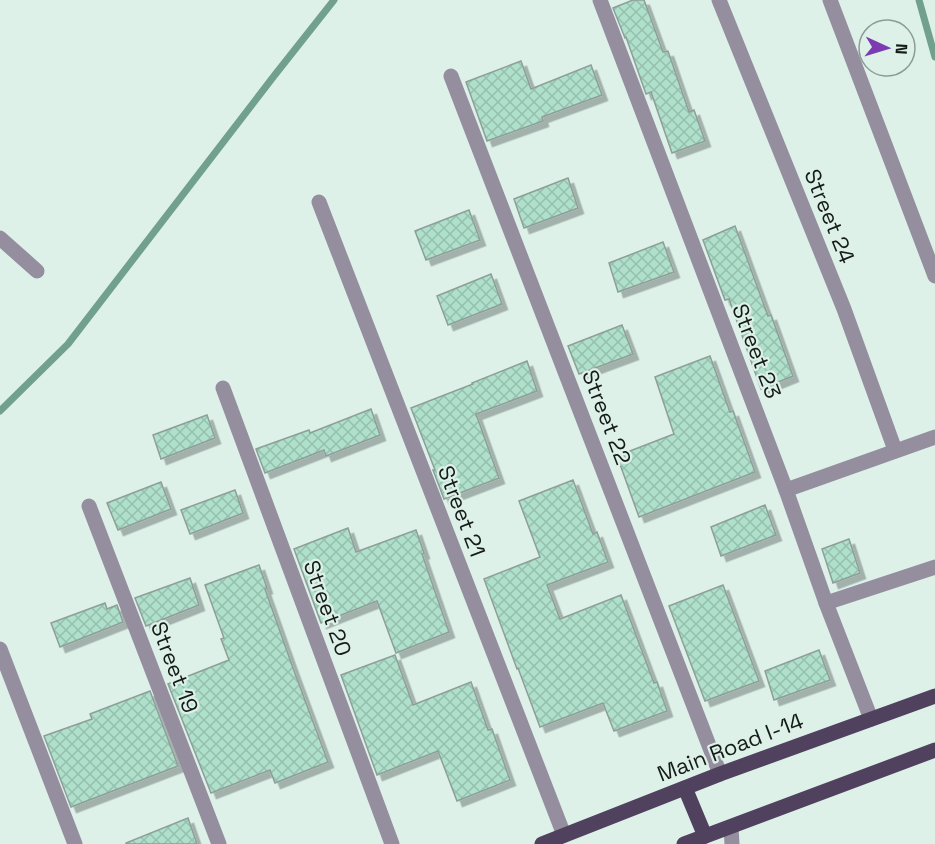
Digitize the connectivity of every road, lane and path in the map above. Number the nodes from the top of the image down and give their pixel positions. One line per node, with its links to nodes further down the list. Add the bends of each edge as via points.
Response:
1 (600, 0): 12 (street, Street 23)
2 (719, 0): 11 (street, Street 24, via 844,309)
3 (830, 0): 8 (street)
4 (452, 76): 20 (street, Street 22)
5 (319, 202): 23 (street, Street 21)
6 (0, 238): 7 (street)
7 (37, 271)
8 (935, 276)
9 (223, 387): 27 (street, Street 20)
10 (935, 437): 11 (street)
11 (895, 450): 12 (street)
12 (786, 490): 15 (street, Street 23)
13 (89, 506): 26 (street, Street 19)
14 (935, 567): 15 (street)
15 (826, 603): 18 (street, Street 23)
16 (0, 649): 25 (street)
17 (935, 696): 18 (main road, Main Road I-14)
18 (871, 719): 20 (main road, Main Road I-14)
19 (935, 750): 22 (main road)
20 (720, 774): 21 (main road, Main Road I-14)
21 (685, 788): 23 (main road, Main Road I-14); 24 (main road)
22 (731, 827): 24 (main road); 30 (street)
23 (564, 835): 28 (main road, Main Road I-14)
24 (705, 836): 29 (main road)
25 (75, 844)
26 (219, 844)
27 (392, 844)
28 (542, 844)
29 (684, 844)
30 (732, 844)

